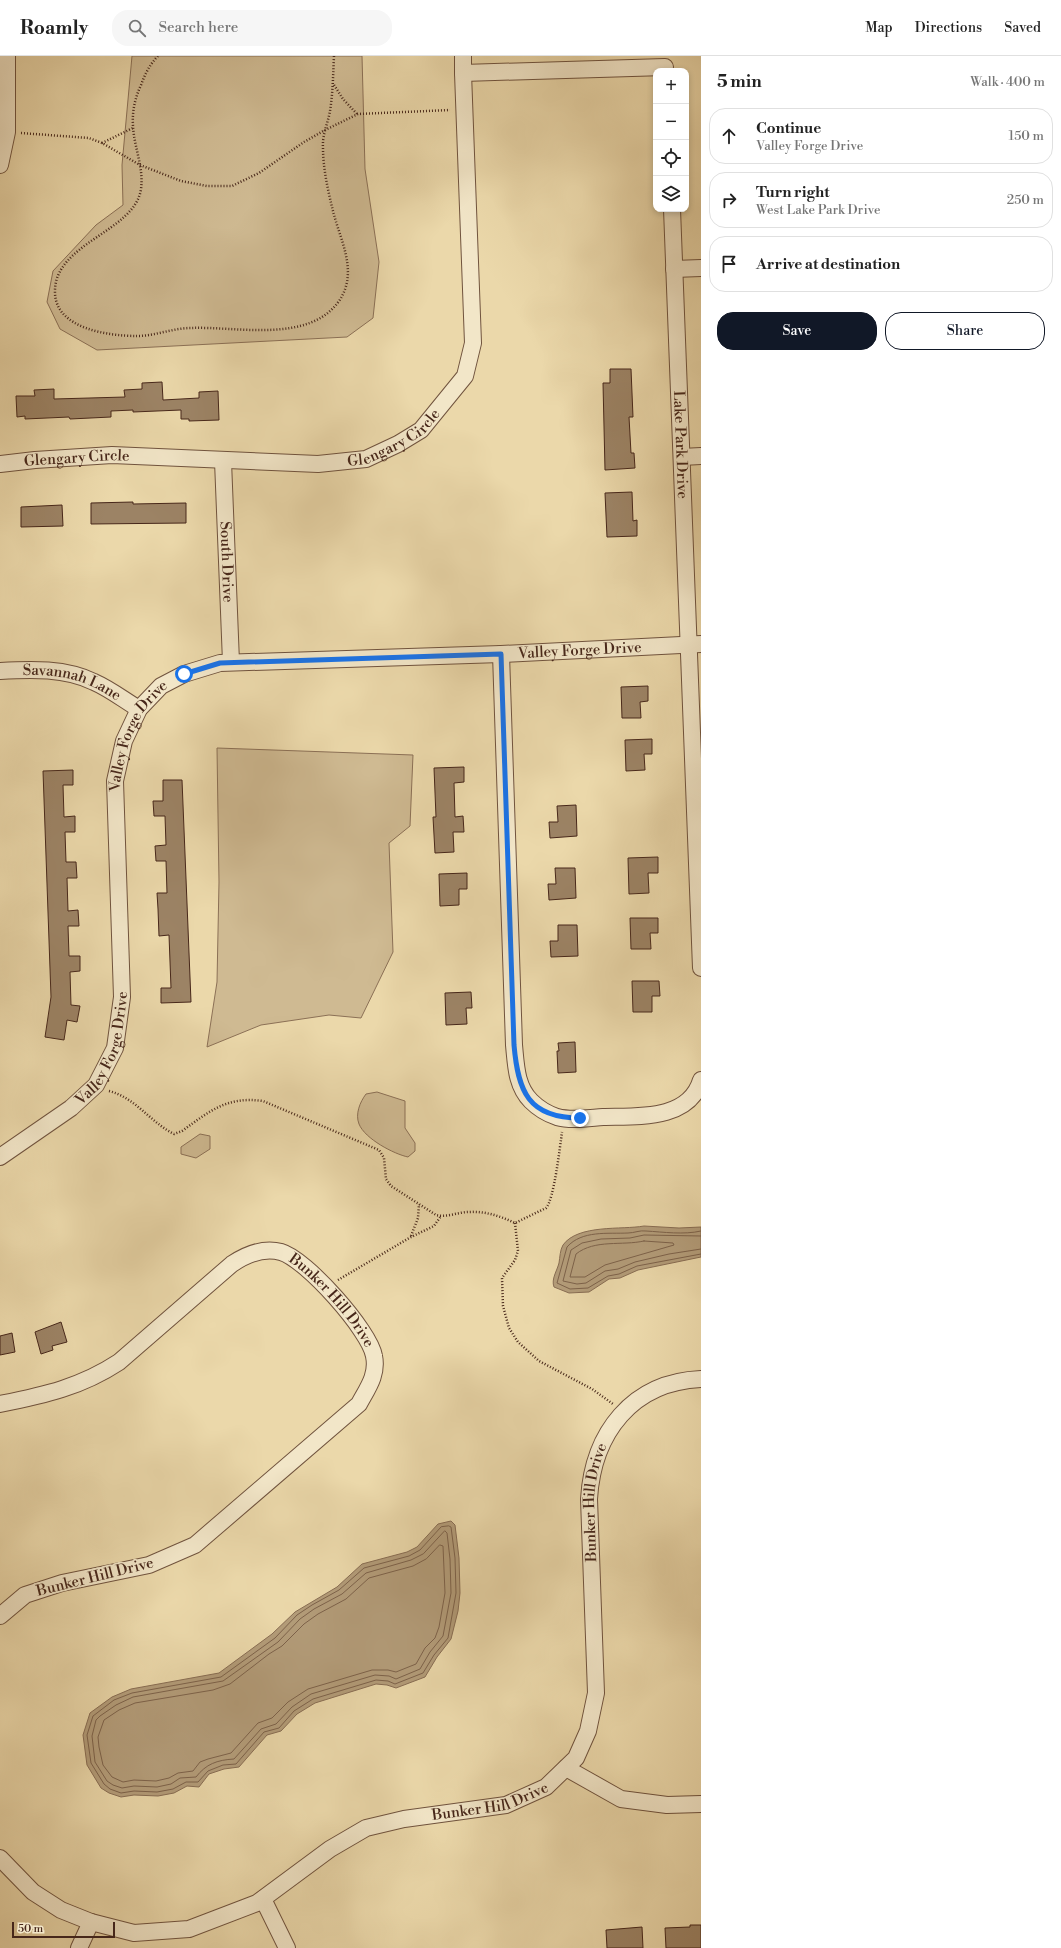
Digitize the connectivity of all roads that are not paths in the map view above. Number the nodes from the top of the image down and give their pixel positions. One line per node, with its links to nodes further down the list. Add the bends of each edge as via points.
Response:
1 (7, 56): 5 (street, via 7,132)
2 (463, 56): 4 (street, Glengary Circle)
3 (665, 65): 4 (street)
4 (463, 73): 11 (street, Glengary Circle, via 473,331 473,343 464,376 421,430 366,459 318,464)
5 (0, 165)
6 (672, 212): 8 (street, Lake Park Drive)
7 (701, 268): 8 (street)
8 (674, 269): 10 (street, Lake Park Drive)
9 (701, 456): 10 (street)
10 (682, 457): 13 (street, Lake Park Drive)
11 (223, 461): 12 (street, Glengary Circle, via 112,455 49,458); 15 (street, South Drive)
12 (0, 464)
13 (695, 644): 14 (street, Valley Forge Drive); 18 (street, Lake Park Drive)
14 (501, 654): 15 (street, Valley Forge Drive); 19 (street, via 516,1068 519,1082 531,1101 549,1114 564,1118 640,1116 668,1112 695,1092)
15 (231, 662): 17 (street, Valley Forge Drive, via 205,666 184,674 161,686)
16 (0, 671): 17 (street, Savannah Lane, via 33,669 77,676 94,682)
17 (139, 709): 20 (street, Valley Forge Drive, via 124,741 115,781 122,997 115,1048 96,1085 71,1108)
18 (701, 968)
19 (701, 1080)
20 (0, 1157)
21 (701, 1379): 24 (street, Bunker Hill Drive, via 660,1388 639,1398 623,1411 598,1451 590,1478 589,1499 596,1693 588,1731 576,1758)
22 (0, 1404): 23 (street, Bunker Hill Drive, via 68,1389 104,1372 119,1362 232,1264 251,1253 270,1250 293,1257 313,1272 359,1327 371,1344 374,1356 373,1379 359,1404 195,1545 149,1565 62,1582 25,1595)
23 (1, 1613)
24 (566, 1768): 25 (street, via 621,1799 667,1805); 27 (street, Bunker Hill Drive, via 546,1787 506,1805 404,1819 366,1828 330,1849)
25 (701, 1804)
26 (0, 1858): 28 (street, Bunker Hill Drive, via 33,1892 61,1910)
27 (263, 1899): 28 (street, Bunker Hill Drive, via 189,1929 134,1933); 30 (street)
28 (91, 1922): 29 (street)
29 (79, 1948)
30 (287, 1948)

